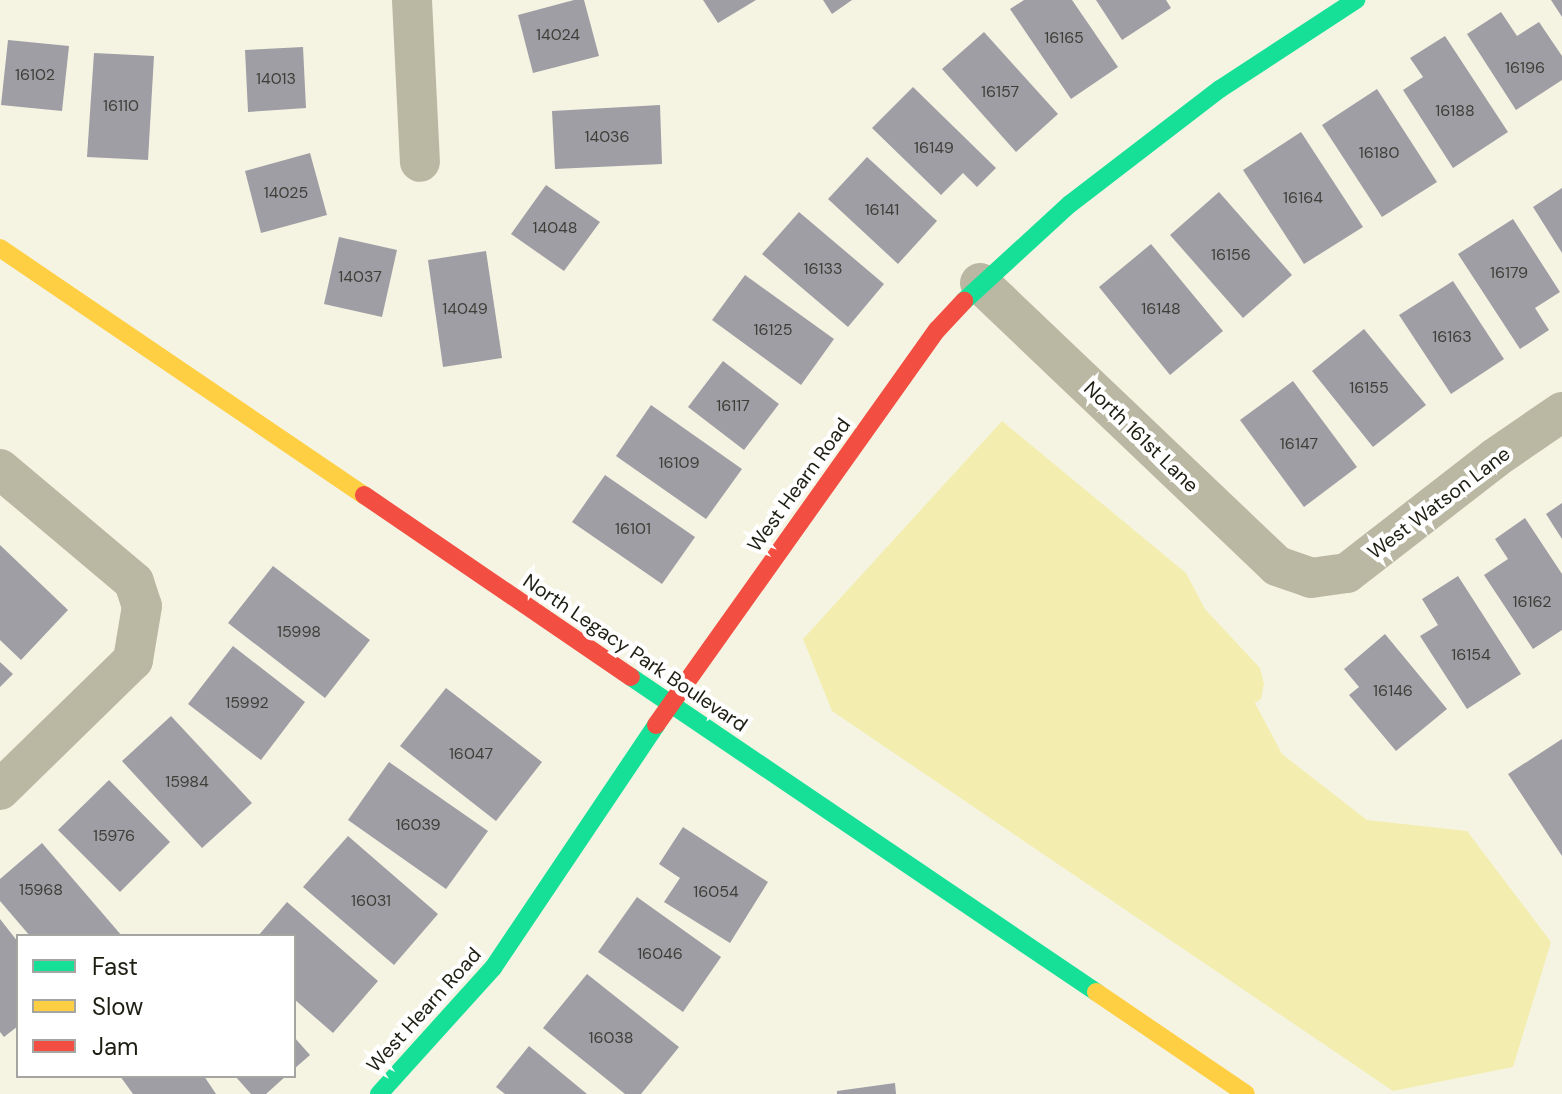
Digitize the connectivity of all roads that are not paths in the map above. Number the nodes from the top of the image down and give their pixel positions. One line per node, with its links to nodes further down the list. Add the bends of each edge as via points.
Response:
1 (412, 0): 3 (street)
2 (1356, 0): 5 (street, West Hearn Road, via 1220,89 1070,204)
3 (420, 162)
4 (0, 248): 9 (street, North Legacy Park Boulevard)
5 (980, 283): 8 (street, North 161st Lane, via 1277,566); 9 (street, West Hearn Road, via 937,330)
6 (1562, 412): 8 (street, West Watson Lane, via 1347,573)
7 (0, 469): 10 (street, via 134,582 142,606 133,660)
8 (1311, 578)
9 (671, 703): 11 (street, West Hearn Road, via 493,968); 12 (street, North Legacy Park Boulevard)
10 (0, 790)
11 (379, 1094)
12 (1246, 1094)

